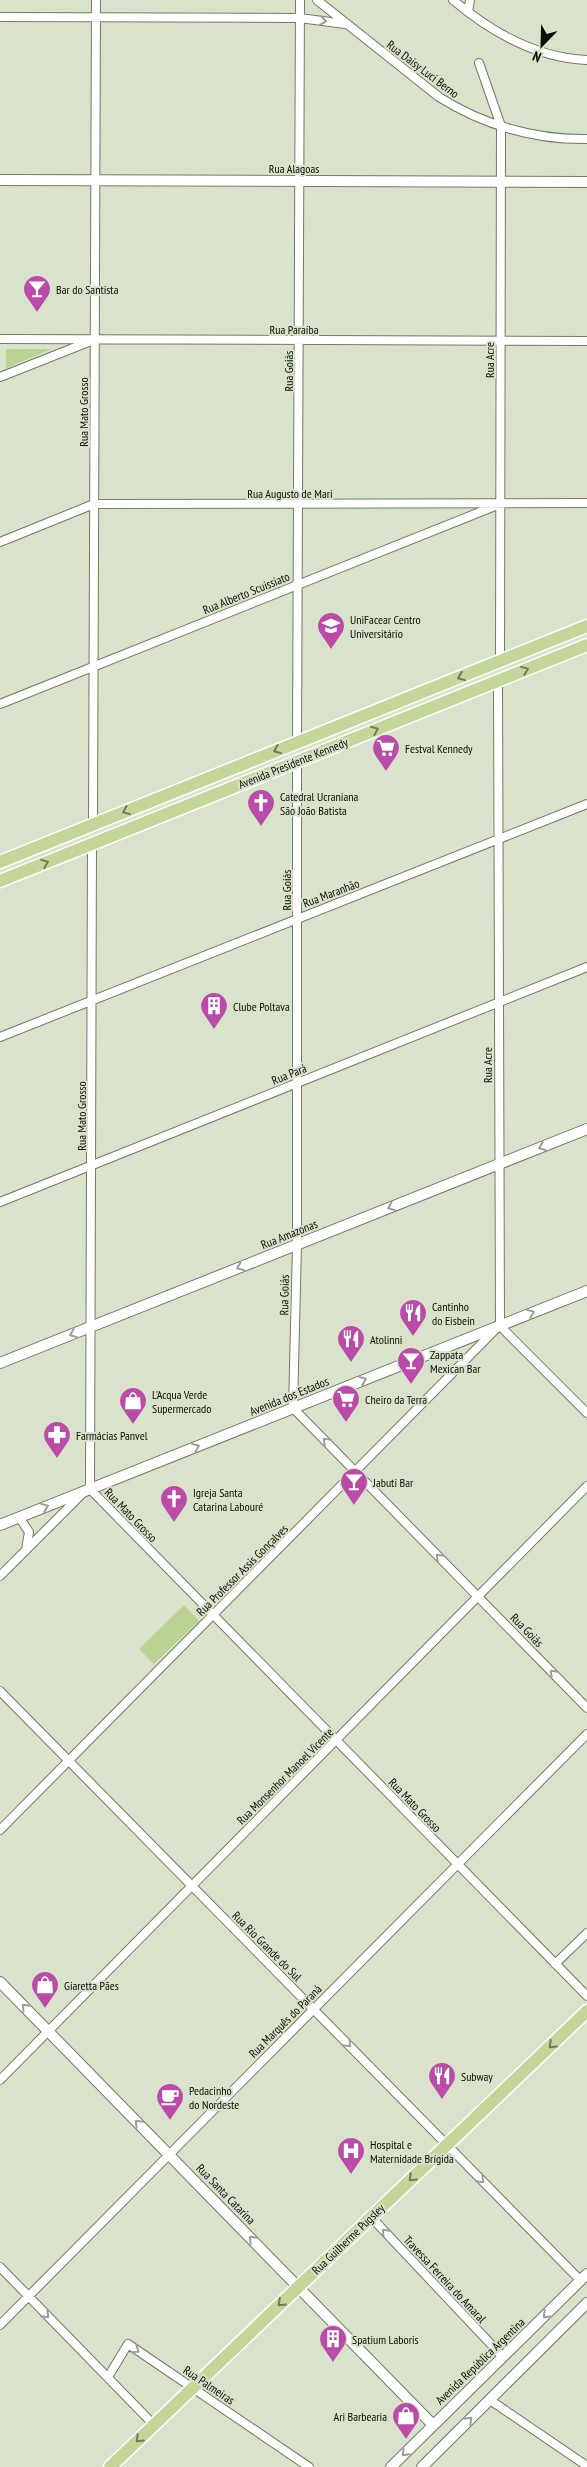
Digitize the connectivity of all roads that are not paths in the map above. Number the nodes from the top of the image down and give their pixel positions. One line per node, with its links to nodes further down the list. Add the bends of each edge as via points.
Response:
1 (96, 0): 8 (street, Rua Mato Grosso)
2 (300, 0): 9 (street, Rua Goiás)
3 (317, 0): 10 (street, Rua Daisy Luci Berno)
4 (453, 0): 6 (street)
5 (470, 0): 6 (street)
6 (468, 12): 11 (street, via 537,51 555,57)
7 (0, 17): 8 (street)
8 (96, 17): 9 (street); 16 (street, Rua Mato Grosso)
9 (300, 18): 10 (street, one-way to 10); 17 (street, Rua Goiás)
10 (346, 24): 13 (street, Rua Daisy Luci Berno, via 439,98)
11 (587, 60)
12 (480, 63): 13 (street, Rua Acre)
13 (501, 126): 14 (street, Rua Daisy Luci Berno, via 546,137); 18 (street, Rua Acre)
14 (587, 139)
15 (0, 180): 16 (street, Rua Alagoas)
16 (96, 180): 17 (street, Rua Alagoas); 21 (street, Rua Mato Grosso)
17 (300, 181): 18 (street, Rua Alagoas); 22 (street, Rua Goiás)
18 (500, 181): 19 (street, Rua Alagoas); 23 (street, Rua Acre)
19 (587, 182)
20 (0, 339): 21 (street, Rua Paraíba)
21 (95, 339): 22 (street, Rua Paraíba); 25 (street); 26 (street, Rua Mato Grosso)
22 (299, 340): 23 (street, Rua Paraíba); 27 (street, Rua Goiás)
23 (500, 340): 24 (street, Rua Paraíba); 28 (street, Rua Acre)
24 (587, 341)
25 (0, 377)
26 (94, 504): 27 (street, Rua Augusto de Mari); 30 (street, Rua Augusto de Mari); 37 (street, Rua Mato Grosso)
27 (298, 504): 28 (street, Rua Augusto de Mari); 31 (street, Rua Goiás)
28 (500, 504): 29 (street, Rua Augusto de Mari); 31 (street, Rua Alberto Scuissiato); 36 (street, Rua Acre)
29 (587, 504)
30 (0, 542)
31 (298, 584): 37 (street, Rua Alberto Scuissiato); 40 (street, Rua Goiás)
32 (587, 626): 33 (main road, Avenida Presidente Kennedy)
33 (549, 642): 35 (main road); 36 (main road, Avenida Presidente Kennedy)
34 (587, 645): 35 (main road, Avenida Presidente Kennedy)
35 (555, 658): 38 (main road, Avenida Presidente Kennedy, one-way to 35)
36 (500, 661): 40 (main road, Avenida Presidente Kennedy, one-way to 40)
37 (94, 666): 39 (street, Rua Alberto Scuissiato); 45 (street, Rua Mato Grosso)
38 (498, 681): 41 (main road, Avenida Presidente Kennedy, one-way to 38); 46 (street, Rua Acre)
39 (0, 704)
40 (297, 742): 42 (main road, Avenida Presidente Kennedy, one-way to 42)
41 (297, 762): 43 (main road, Avenida Presidente Kennedy); 50 (street, Rua Goiás)
42 (196, 783): 43 (main road, via 193,790); 45 (main road, Avenida Presidente Kennedy, one-way to 45)
43 (196, 802): 47 (main road, Avenida Presidente Kennedy)
44 (587, 804): 46 (street, Rua Maranhão)
45 (93, 824): 48 (main road, Avenida Presidente Kennedy)
46 (499, 840): 50 (street, Rua Maranhão); 53 (street, Rua Acre)
47 (92, 844): 49 (main road, Avenida Presidente Kennedy, one-way to 47); 52 (street, Rua Mato Grosso)
48 (0, 862)
49 (0, 881)
50 (297, 919): 52 (street, Rua Maranhão); 55 (street, Rua Goiás)
51 (587, 967): 53 (street, Rua Pará)
52 (93, 1000): 54 (street, Rua Maranhão); 58 (street, Rua Mato Grosso)
53 (498, 1003): 55 (street, Rua Pará); 57 (street, Rua Acre)
54 (0, 1037)
55 (296, 1083): 58 (street, Rua Pará); 60 (street, Rua Goiás)
56 (587, 1129): 57 (street, Rua Amazonas, one-way to 57)
57 (499, 1164): 60 (street, Rua Amazonas, one-way to 60); 62 (street, Rua Acre)
58 (92, 1165): 59 (street, Rua Pará); 63 (street, Rua Mato Grosso)
59 (0, 1202)
60 (296, 1245): 63 (street, Rua Amazonas, one-way to 63); 65 (street, Rua Goiás)
61 (587, 1291): 62 (street, Avenida dos Estados, one-way to 61)
62 (500, 1326): 65 (street, Avenida dos Estados, one-way to 62); 66 (street); 67 (street, Rua Professor Assis Gonçalves)
63 (91, 1327): 64 (street, Rua Amazonas, one-way to 64); 69 (street, Rua Mato Grosso)
64 (0, 1363)
65 (293, 1408): 67 (street, Rua Goiás, one-way to 65); 69 (street, Avenida dos Estados, one-way to 65)
66 (587, 1413)
67 (356, 1471): 74 (street, Rua Goiás, one-way to 67); 75 (street, Rua Professor Assis Gonçalves)
68 (587, 1486): 74 (street, Rua Monsenhor Manoel Vicente)
69 (87, 1490): 70 (street, Avenida dos Estados, one-way to 69); 72 (street); 75 (street, Rua Mato Grosso)
70 (19, 1517): 71 (street, Avenida dos Estados); 72 (street, via 29,1532)
71 (0, 1525)
72 (26, 1550): 73 (street)
73 (0, 1576)
74 (478, 1596): 77 (street, Rua Goiás, one-way to 74); 79 (street, Rua Monsenhor Manoel Vicente)
75 (213, 1615): 79 (street, Rua Mato Grosso); 80 (street, Rua Professor Assis Gonçalves)
76 (0, 1691): 80 (street, Rua Rio Grande do Sul)
77 (587, 1708)
78 (587, 1734): 82 (street, Rua Marquês do Paraná)
79 (336, 1740): 82 (street, Rua Mato Grosso); 83 (street, Rua Monsenhor Manoel Vicente)
80 (69, 1761): 81 (street, Rua Professor Assis Gonçalves); 83 (street, Rua Rio Grande do Sul)
81 (0, 1830)
82 (458, 1864): 85 (street, Rua Mato Grosso); 88 (street, Rua Marquês do Paraná)
83 (192, 1886): 88 (street, Rua Rio Grande do Sul); 90 (street, Rua Monsenhor Manoel Vicente)
84 (587, 1933): 85 (street)
85 (555, 1964): 87 (street, Rua Mato Grosso)
86 (0, 1982): 90 (street, Rua Santa Catarina, one-way to 86)
87 (587, 1996)
88 (313, 2009): 92 (street, Rua Rio Grande do Sul, one-way to 92); 93 (street, Rua Marquês do Paraná)
89 (587, 2011): 92 (main road, Rua Guilherme Pugsley, one-way to 92)
90 (48, 2031): 91 (street, Rua Monsenhor Manoel Vicente); 93 (street, Rua Santa Catarina, one-way to 90)
91 (0, 2080)
92 (447, 2145): 94 (main road, Rua Guilherme Pugsley, one-way to 94); 96 (street, Rua Rio Grande do Sul, one-way to 96)
93 (169, 2155): 97 (street, Rua Santa Catarina, one-way to 93); 98 (street, Rua Marquês do Paraná)
94 (371, 2217): 97 (main road, Rua Guilherme Pugsley); 101 (street, Travessa Ferreira do Amaral, one-way to 94)
95 (0, 2267): 98 (street)
96 (585, 2278): 101 (street, Avenida República Argentina, one-way to 101)
97 (298, 2287): 103 (main road, Rua Guilherme Pugsley, one-way to 103); 106 (street, Rua Santa Catarina)
98 (28, 2296): 100 (street, Rua Marquês do Paraná); 102 (street, one-way to 102)
99 (587, 2303): 104 (street)
100 (0, 2325)
101 (503, 2357): 106 (street, Avenida República Argentina)
102 (108, 2377): 103 (street, Rua Palmeiras, one-way to 103, via 128,2344); 105 (street)
103 (192, 2387): 105 (main road, Rua Guilherme Pugsley); 109 (street, Rua Palmeiras)
104 (490, 2400): 107 (street); 111 (street, one-way to 104)
105 (154, 2425): 108 (main road, Rua Guilherme Pugsley, one-way to 108)
106 (433, 2425): 110 (street, Avenida República Argentina, one-way to 110)
107 (587, 2466)
108 (110, 2467)
109 (309, 2467)
110 (391, 2467)
111 (422, 2467)

